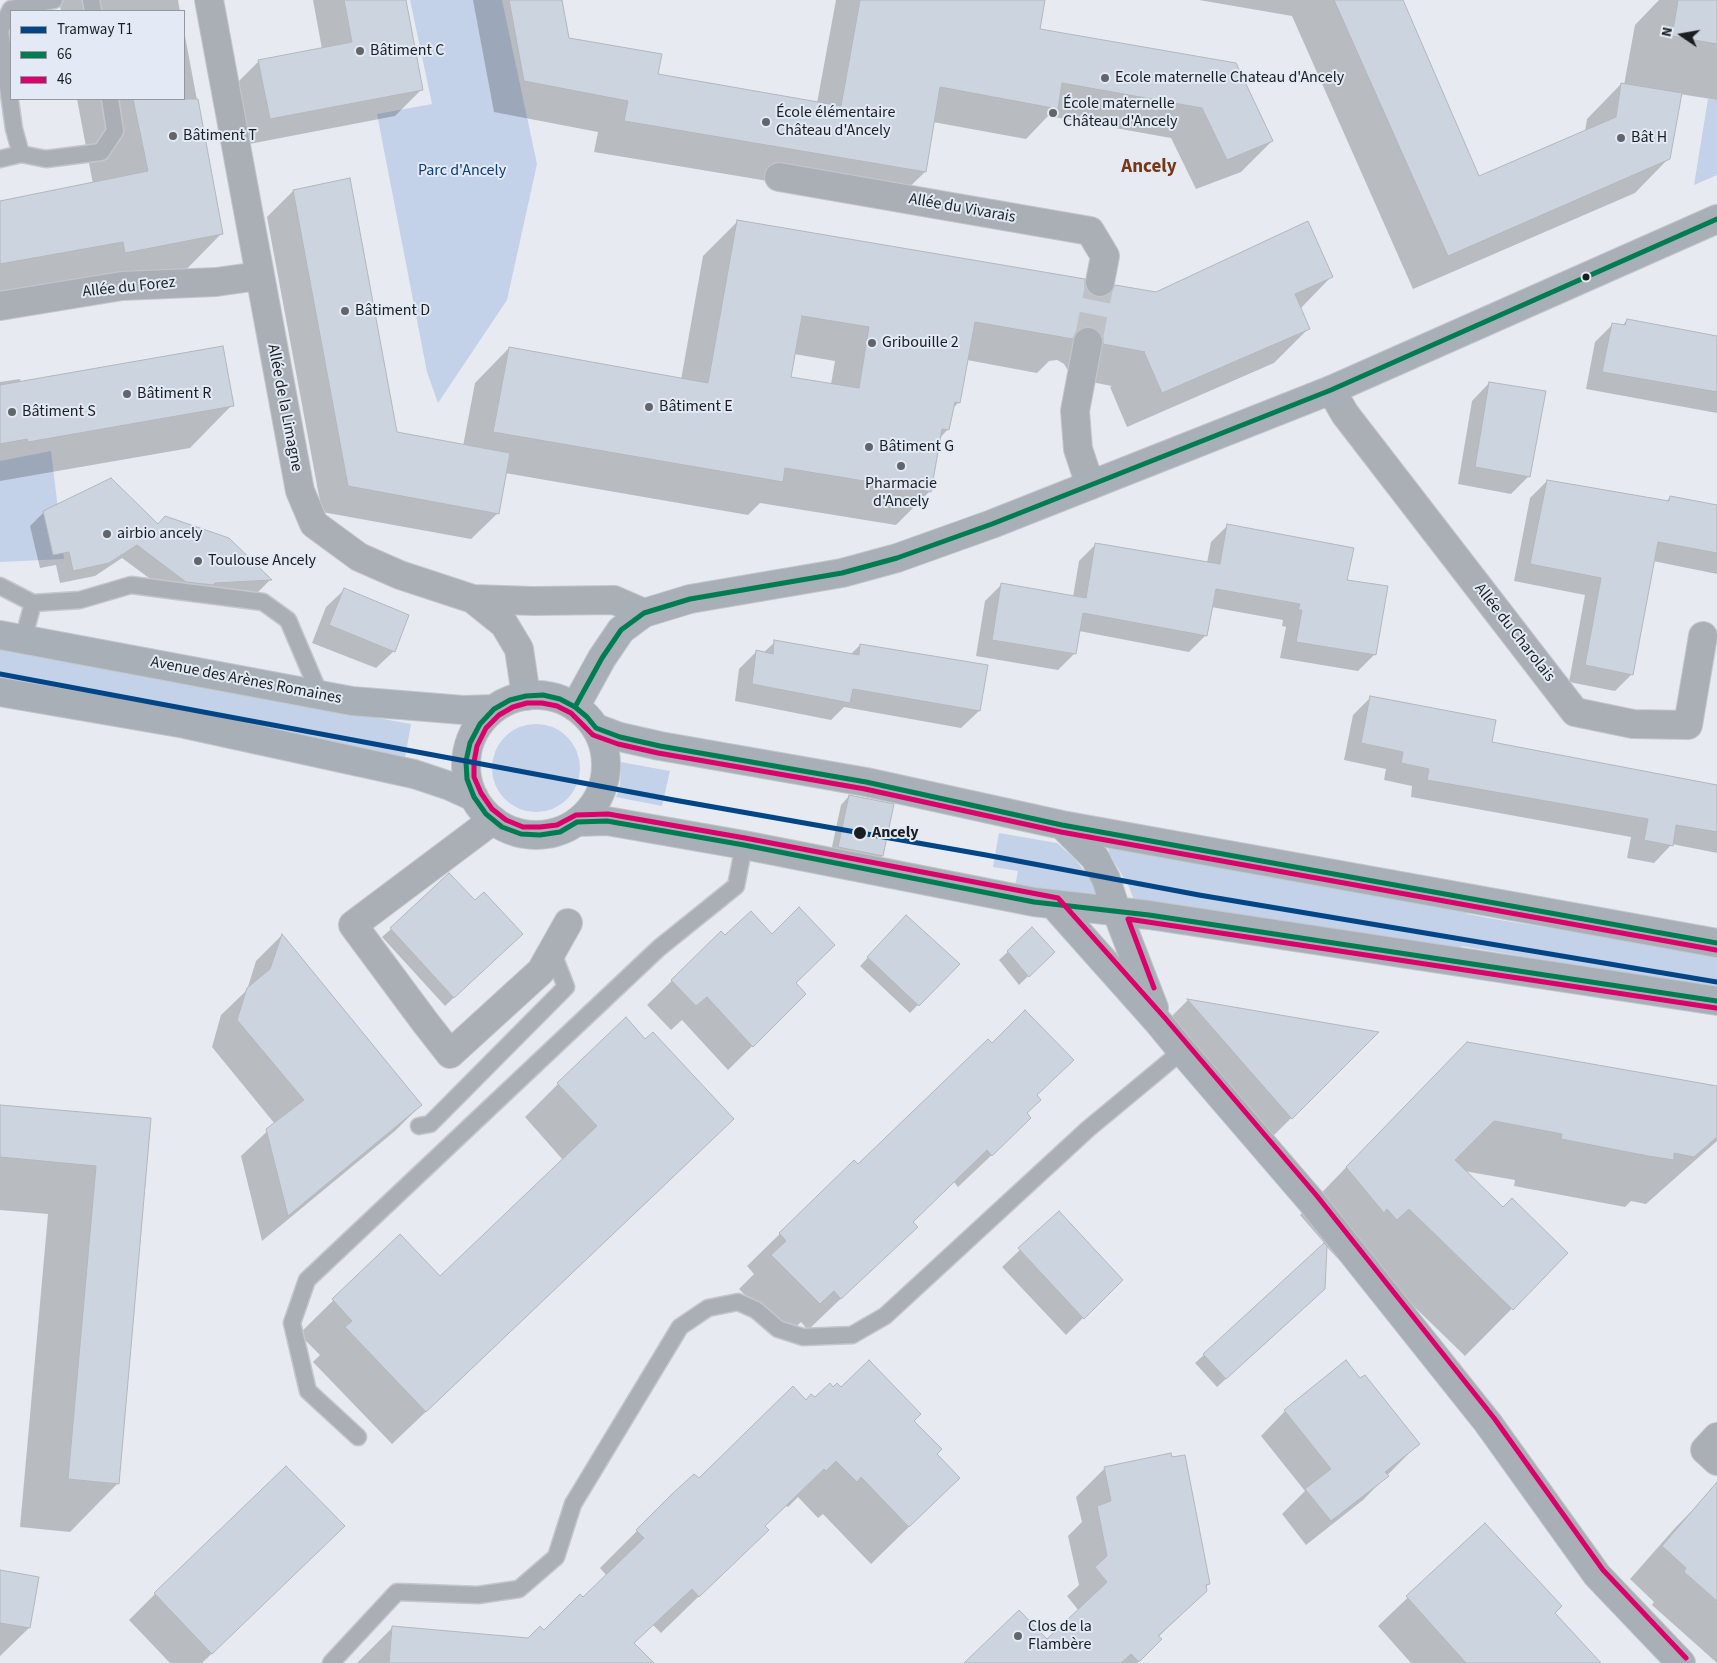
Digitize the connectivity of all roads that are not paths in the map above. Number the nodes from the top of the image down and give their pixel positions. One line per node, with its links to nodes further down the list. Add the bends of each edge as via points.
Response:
1 (54, 0): 3 (lane)
2 (209, 0): 10 (street, Allée de la Limagne)
3 (10, 10)
4 (10, 11): 6 (lane, via 0,30)
5 (110, 100): 6 (lane, via 116,131 101,152 46,159)
6 (20, 154): 7 (lane)
7 (0, 158)
8 (779, 178): 11 (street, Allée du Vivarais, via 1090,230 1105,256)
9 (1717, 218): 14 (main road)
10 (259, 276): 12 (street, Allée du Forez, via 216,282 122,286); 17 (street, Allée de la Limagne, via 300,491 314,524 359,557 400,575)
11 (1100, 282)
12 (0, 306)
13 (1088, 342): 15 (street, via 1075,411 1078,449)
14 (1331, 390): 15 (main road); 20 (street, Allée du Charolais, via 1345,414 1575,712 1633,724 1688,725)
15 (1090, 485): 19 (main road, via 897,558 842,573 690,599)
16 (0, 586): 18 (lane)
17 (473, 599): 19 (street, via 614,600); 24 (street, Allée de la Limagne, via 504,624 519,649)
18 (33, 603): 21 (lane); 23 (lane, via 80,600 132,585 263,602 288,620)
19 (644, 613): 25 (main road, via 621,630)
20 (1703, 636)
21 (12, 637): 23 (main road, Avenue des Arènes Romaines)
22 (0, 692): 28 (main road, via 185,724 405,772)
23 (320, 695): 26 (main road, Avenue des Arènes Romaines, via 352,701 463,710)
24 (526, 696): 25 (main road, via 543,695); 26 (main road)
25 (575, 707): 27 (main road)
26 (494, 708): 28 (main road, via 480,724 466,760 467,779)
27 (596, 728): 30 (main road, via 604,747 606,768 603,787 593,807); 31 (main road, via 660,746 866,782)
28 (474, 797): 29 (main road)
29 (493, 820): 30 (main road, via 521,834 540,835 560,832); 37 (street, via 353,925 450,1054 541,972)
30 (577, 822): 32 (main road, via 607,821)
31 (1062, 825): 34 (main road, via 1095,858 1106,878); 36 (main road)
32 (744, 845): 33 (main road); 42 (lane, via 736,886 659,948 307,1280 292,1323 308,1391)
33 (1053, 904): 34 (main road); 39 (main road)
34 (1116, 910): 38 (main road); 39 (main road)
35 (568, 923): 37 (street)
36 (1717, 943)
37 (552, 951): 41 (lane, via 566,987 430,1124)
38 (1717, 1001)
39 (1160, 1023): 40 (main road)
40 (1182, 1051): 45 (lane, via 1088,1129 885,1316 852,1335 803,1337 778,1329 756,1310 738,1302 708,1308 680,1328 573,1504 556,1556 519,1589 478,1595 397,1592); 46 (main road, via 1274,1156 1371,1275 1488,1423 1597,1575)
41 (419, 1126)
42 (358, 1437)
43 (1717, 1437): 44 (street, via 1705,1450)
44 (1717, 1461)
45 (331, 1663)
46 (1682, 1663)

